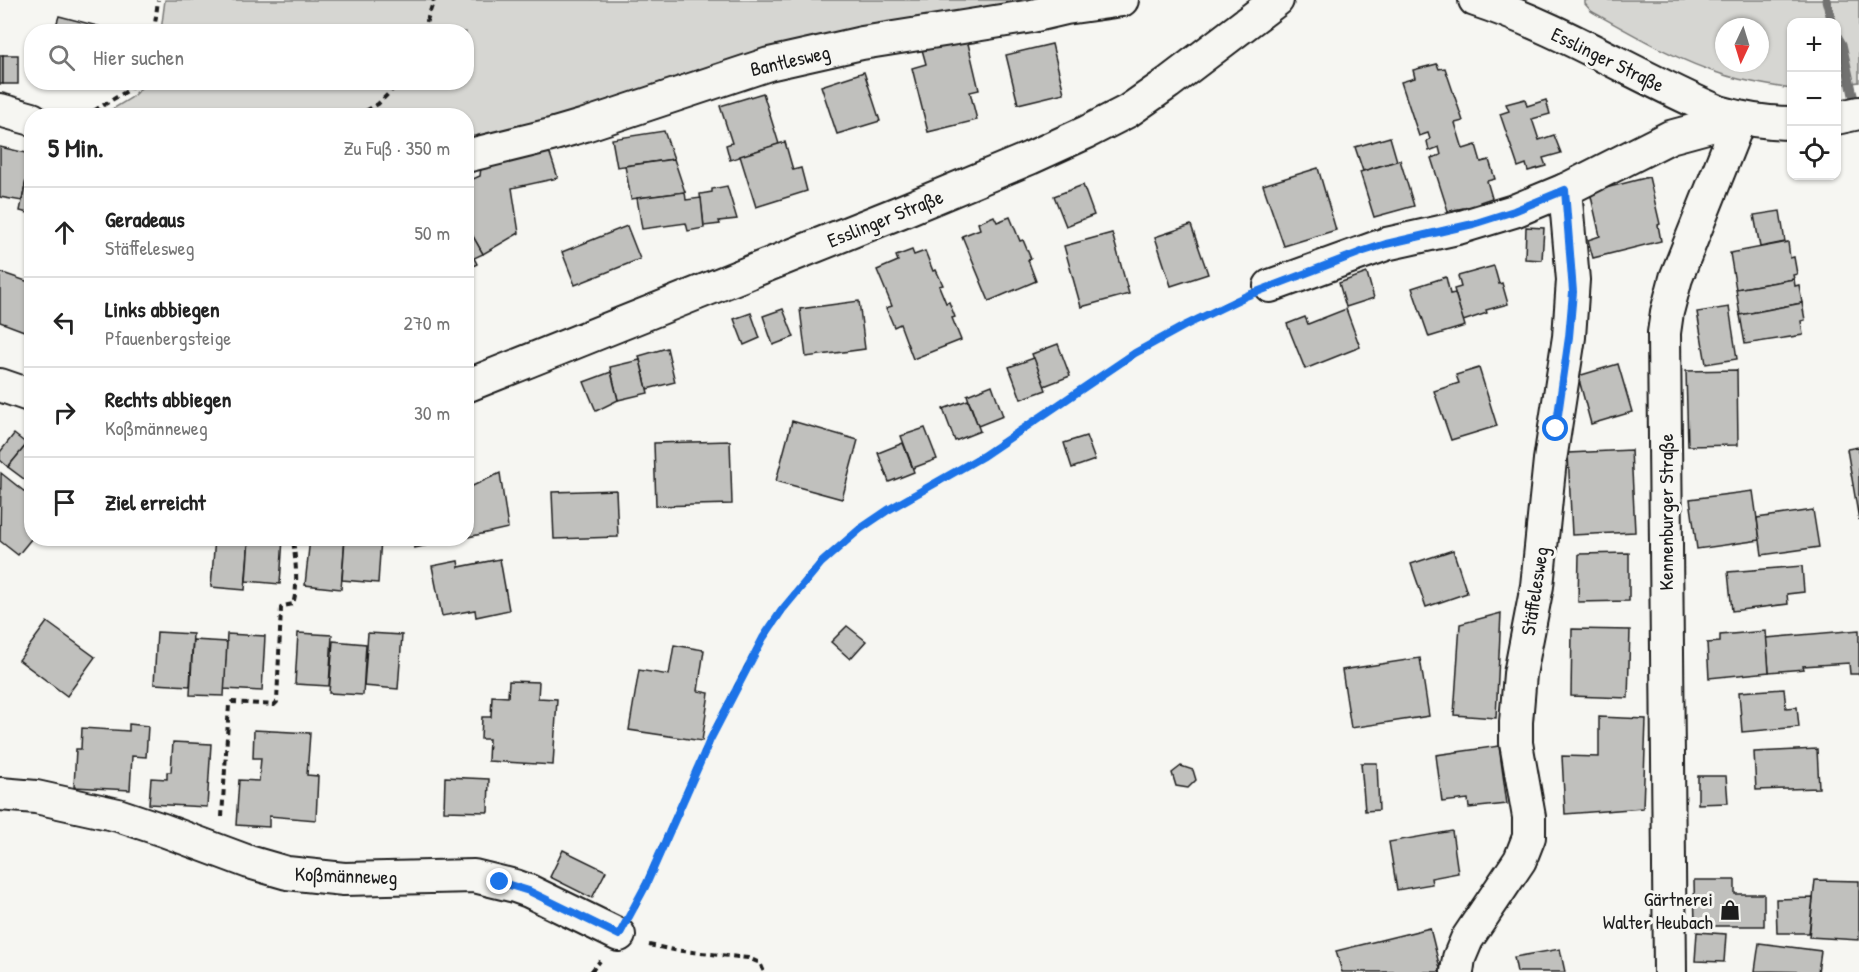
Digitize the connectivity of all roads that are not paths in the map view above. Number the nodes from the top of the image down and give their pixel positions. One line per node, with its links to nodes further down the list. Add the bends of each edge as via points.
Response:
1 (1122, 0): 10 (street, Bantlesweg, via 862,43 769,64 603,120)
2 (1277, 0): 13 (street, Esslinger Straße, via 1128,111 1087,132 900,212)
3 (1475, 0): 8 (street, Esslinger Straße, via 1524,18 1700,103)
4 (0, 110): 6 (street)
5 (1859, 113): 7 (street)
6 (24, 116)
7 (1841, 117)
8 (1740, 118): 9 (street); 11 (street, via 1670,137); 19 (street, Kennenburger Straße, via 1676,278 1664,333)
9 (1787, 123)
10 (474, 154)
11 (1565, 190): 12 (street, via 1473,224 1364,251); 18 (street, Stäffelesweg, via 1573,280 1569,337 1516,722 1529,837 1520,860 1467,939)
12 (1270, 286)
13 (474, 383)
14 (0, 385): 15 (street)
15 (24, 393)
16 (0, 794): 17 (street, Koßmänneweg, via 36,797 118,815 287,873 325,878 474,876 529,891)
17 (619, 935)
18 (1457, 972)
19 (1670, 972)

